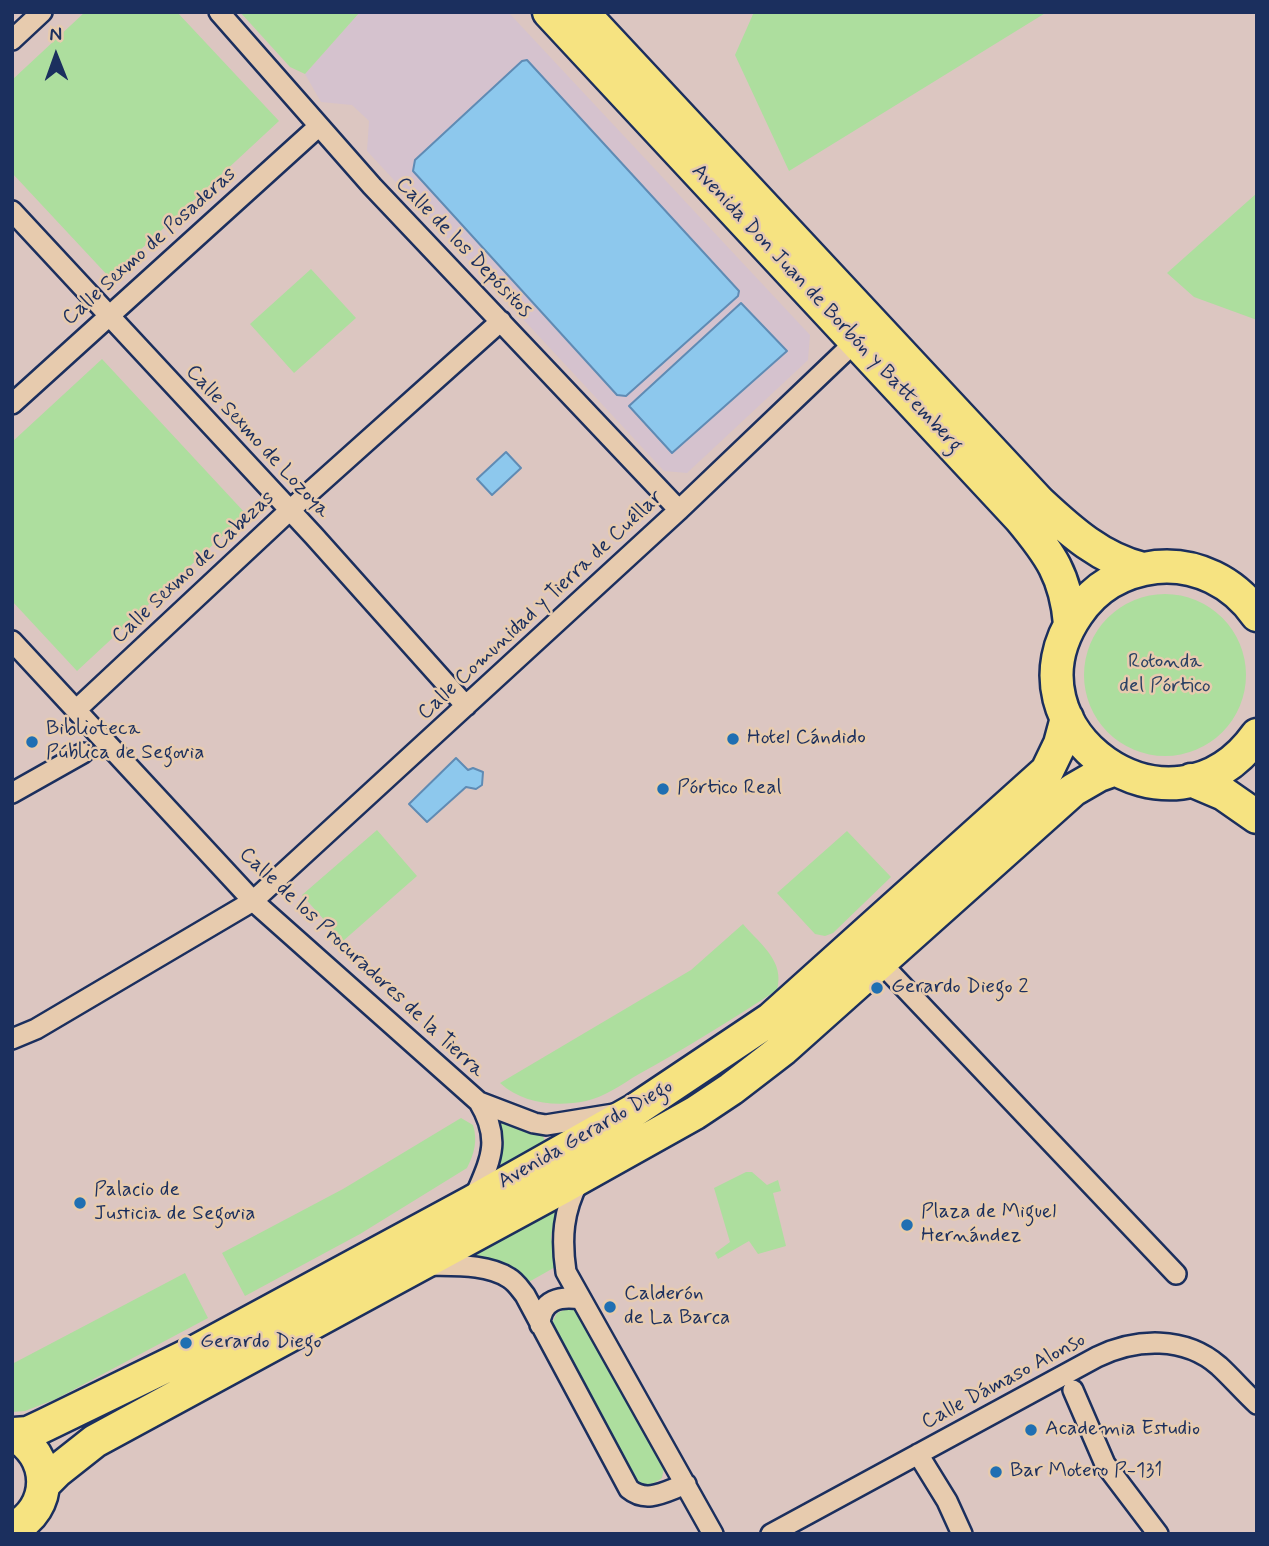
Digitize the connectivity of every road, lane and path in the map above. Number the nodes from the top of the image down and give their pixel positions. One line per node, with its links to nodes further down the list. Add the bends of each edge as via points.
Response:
1 (42, 12): 5 (street)
2 (219, 12): 6 (street, Calle de los Depósitos)
3 (549, 12): 10 (main road, Avenida Don Juan de Borbón y Battemberg)
4 (582, 12): 14 (main road, Avenida Don Juan de Borbón y Battemberg, via 1039,502 1103,554)
5 (12, 40)
6 (319, 126): 8 (street, Calle Sexmo de Posaderas); 9 (street, Calle de los Depósitos)
7 (12, 211): 8 (street, Calle Sexmo de Lozoya)
8 (109, 316): 11 (street, Calle Sexmo de Posaderas); 12 (street, Calle Sexmo de Lozoya)
9 (501, 321): 12 (street, Calle Sexmo de Cabezas); 13 (street, Calle de los Depósitos)
10 (856, 341): 13 (street, Calle Comunidad y Tierra de Cuéllar); 16 (main road, Avenida Don Juan de Borbón y Battemberg, via 1042,545 1062,578)
11 (12, 404)
12 (290, 510): 18 (street, Calle Sexmo de Lozoya); 19 (street, Calle Sexmo de Cabezas)
13 (679, 510): 18 (street, Calle Comunidad y Tierra de Cuéllar)
14 (1143, 569): 15 (main road, via 1178,568 1212,576 1233,588); 16 (main road, via 1101,588)
15 (1257, 615)
16 (1070, 624): 20 (main road, via 1058,671)
17 (12, 641): 19 (street, Calle de los Procuradores de la Tierra)
18 (466, 706): 27 (street, Calle Comunidad y Tierra de Cuéllar)
19 (76, 710): 27 (street, Calle de los Procuradores de la Tierra)
20 (1067, 718): 23 (main road, via 1086,748); 31 (main road, Avenida Gerardo Diego, via 1047,771 994,820 771,1019)
21 (1257, 735): 24 (main road, via 1223,767)
22 (83, 753): 25 (street)
23 (1113, 770): 24 (main road, via 1151,782); 28 (main road, Avenida Gerardo Diego, via 1073,790)
24 (1191, 780): 26 (main road, via 1224,794)
25 (12, 793)
26 (1257, 817)
27 (253, 901): 29 (street, Calle Comunidad y Tierra de Cuéllar); 30 (street, Calle de los Procuradores de la Tierra)
28 (881, 963): 32 (main road, Avenida Gerardo Diego, via 731,1089); 35 (street)
29 (12, 1039)
30 (479, 1102): 31 (street, via 546,1125); 33 (street, via 493,1135)
31 (635, 1110): 33 (main road, Avenida Gerardo Diego)
32 (583, 1175): 34 (main road, Avenida Gerardo Diego); 36 (street, via 569,1199 563,1232 566,1272)
33 (472, 1202): 40 (main road, Avenida Gerardo Diego, via 191,1354 45,1425)
34 (422, 1265): 37 (street, via 476,1268 504,1275 524,1295); 42 (main road, Avenida Gerardo Diego, via 95,1441)
35 (1176, 1274)
36 (581, 1299): 37 (street, via 550,1301); 43 (street)
37 (540, 1325): 43 (street, via 629,1489 648,1497)
38 (1073, 1390): 48 (street, via 1105,1464)
39 (1257, 1404): 41 (street, Calle Dámaso Alonso, via 1205,1356 1179,1345 1139,1343 1110,1351)
40 (13, 1434): 42 (main road, via 37,1455)
41 (918, 1454): 45 (street, via 947,1501); 47 (street, Calle Dámaso Alonso)
42 (44, 1484): 44 (main road, via 34,1512)
43 (686, 1484): 46 (street)
44 (12, 1529)
45 (957, 1532)
46 (713, 1534)
47 (771, 1534)
48 (1158, 1534)

